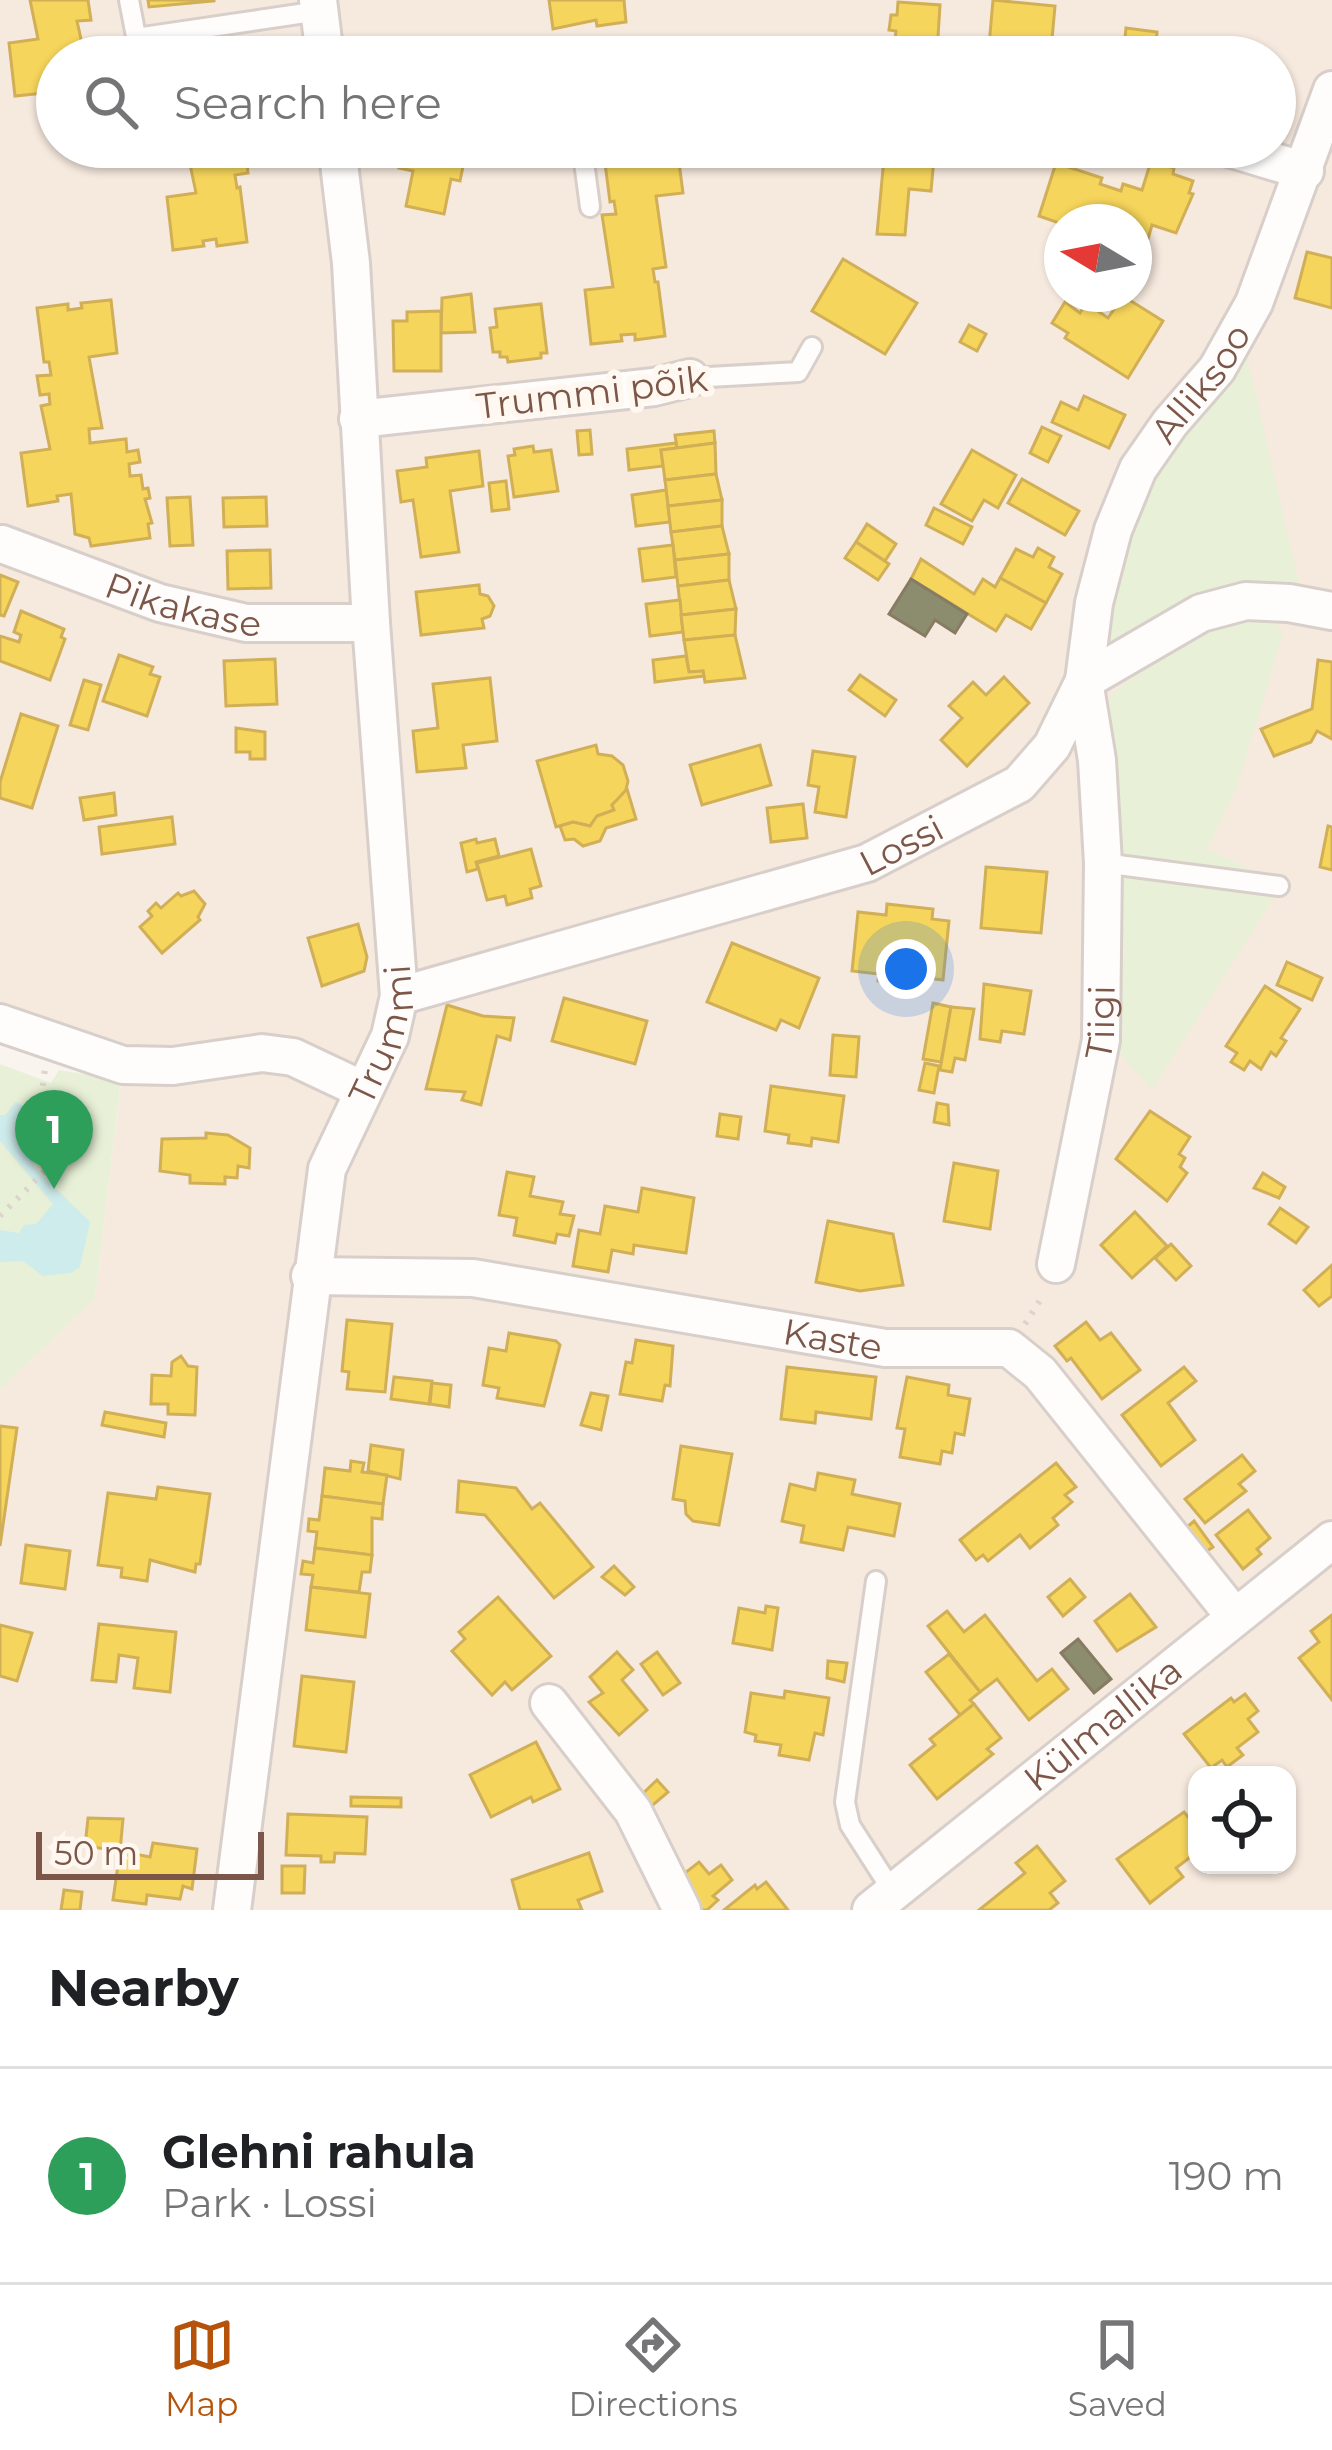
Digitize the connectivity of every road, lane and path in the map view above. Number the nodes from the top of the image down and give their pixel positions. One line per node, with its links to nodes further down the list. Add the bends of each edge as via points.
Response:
1 (129, 0): 3 (lane)
2 (318, 6): 4 (lane); 5 (street)
3 (136, 36)
4 (186, 36)
5 (322, 36)
6 (1332, 90): 10 (street, Alliksoo)
7 (340, 168): 14 (street, Trummi)
8 (585, 168): 11 (lane)
9 (1295, 168): 10 (street)
10 (1305, 171): 18 (street, Alliksoo, via 1226,352 1138,469 1113,530)
11 (590, 207)
12 (812, 347): 13 (lane, Trummi põik, via 798,372)
13 (690, 378): 14 (street, Trummi põik)
14 (358, 419): 17 (street, Trummi)
15 (2, 544): 17 (street, Pikakase, via 160,603 246,623)
16 (1332, 610): 18 (street, via 1246,601 1201,613)
17 (370, 623): 21 (street, Trummi)
18 (1084, 681): 19 (street, Tiigi); 21 (street, Lossi, via 1052,746 1018,784 867,863)
19 (1103, 863): 20 (lane); 26 (street, Tiigi, via 1101,1040)
20 (1279, 886)
21 (399, 996): 24 (street, Trummi)
22 (0, 1023): 23 (street)
23 (55, 1043): 24 (street, via 123,1065 293,1057); 25 (path, via 41,1099 57,1160)
24 (363, 1090): 27 (street, Trummi, via 327,1169)
25 (0, 1216)
26 (1056, 1264): 28 (path)
27 (310, 1276): 28 (street, Kaste, via 473,1278 885,1348); 34 (street, Trummi)
28 (1009, 1348): 31 (street, via 1040,1373)
29 (1332, 1540): 31 (street, Külmallika)
30 (877, 1581): 33 (lane, via 845,1802)
31 (1235, 1617): 33 (street, Külmallika)
32 (549, 1703): 35 (street, via 633,1811)
33 (882, 1901)
34 (232, 1910)
35 (682, 1910)

